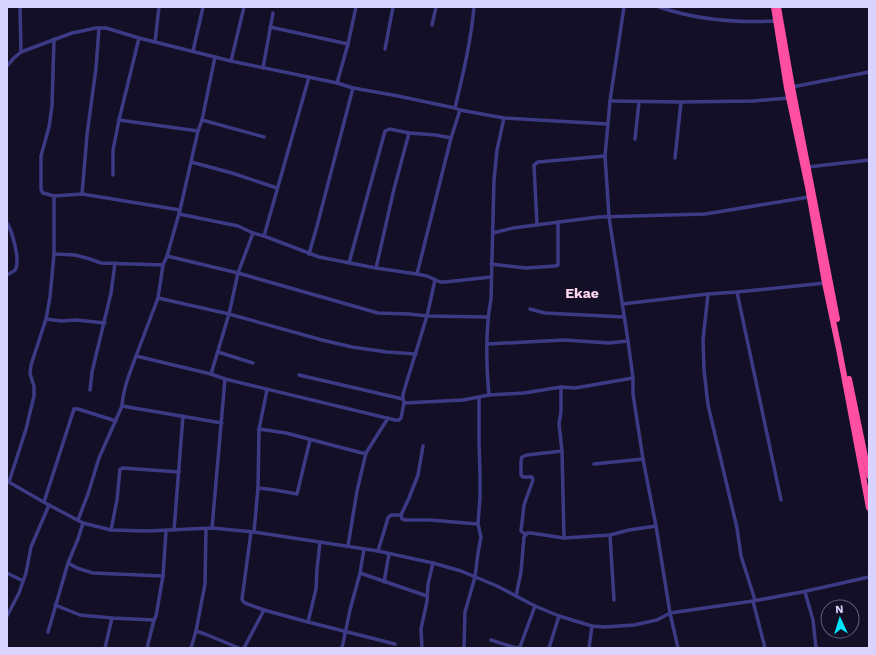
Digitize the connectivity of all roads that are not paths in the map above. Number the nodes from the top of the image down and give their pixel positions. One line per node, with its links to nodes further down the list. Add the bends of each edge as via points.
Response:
1 (20, 7): 24 (street)
2 (159, 7): 20 (street)
3 (203, 7): 23 (street)
4 (244, 7): 26 (street)
5 (356, 7): 21 (street)
6 (393, 7): 22 (street)
7 (436, 7): 15 (street)
8 (474, 7): 38 (street, via 473,24)
9 (624, 7): 35 (street)
10 (659, 7): 14 (street, via 707,19 750,22)
11 (774, 7): 14 (highway)
12 (778, 7): 32 (highway)
13 (273, 13): 16 (street)
14 (776, 20): 32 (highway)
15 (432, 25)
16 (270, 27): 21 (street); 28 (street)
17 (99, 28): 18 (street); 19 (street); 56 (street)
18 (139, 38): 20 (street); 41 (street)
19 (54, 39): 24 (street); 57 (street, via 52,106 41,156 41,190)
20 (155, 42): 23 (street)
21 (348, 44): 31 (street)
22 (385, 49)
23 (193, 51): 25 (street)
24 (21, 52): 27 (street)
25 (215, 57): 26 (street); 42 (street)
26 (231, 61): 28 (street)
27 (7, 66)
28 (263, 68): 30 (street)
29 (869, 72): 32 (street)
30 (309, 77): 31 (street); 55 (street)
31 (337, 83): 33 (street)
32 (789, 87): 34 (highway); 53 (highway)
33 (353, 88): 38 (street); 68 (street)
34 (789, 98): 37 (street); 58 (highway)
35 (610, 101): 36 (street); 43 (street)
36 (639, 102): 37 (street); 48 (street)
37 (681, 102): 50 (street)
38 (455, 108): 39 (street)
39 (460, 110): 40 (street); 47 (street)
40 (504, 118): 43 (street); 65 (street, via 494,180)
41 (119, 120): 44 (street); 54 (street, via 113,150)
42 (202, 120): 44 (street); 46 (street)
43 (608, 124): 49 (street)
44 (198, 131): 52 (street)
45 (408, 133): 47 (street); 71 (street, via 390,129 385,131); 74 (street)
46 (264, 137)
47 (451, 138): 76 (street)
48 (635, 139)
49 (605, 156): 60 (street); 63 (street, via 538,162 534,165)
50 (674, 158)
51 (869, 160): 53 (street)
52 (191, 162): 55 (street); 59 (street)
53 (808, 167): 121 (highway)
54 (113, 175)
55 (277, 188): 66 (street)
56 (82, 194): 57 (street); 59 (street)
57 (54, 196): 67 (street)
58 (809, 196): 60 (street, via 705,214); 80 (highway)
59 (179, 212): 64 (street, via 238,226); 69 (street)
60 (609, 217): 61 (street); 84 (street)
61 (558, 222): 63 (street); 72 (street, via 558,265 526,268)
62 (7, 223): 77 (street, via 16,247 17,264 15,270)
63 (537, 225): 65 (street)
64 (253, 233): 66 (street); 75 (street)
65 (493, 233): 72 (street)
66 (264, 236): 68 (street)
67 (54, 254): 70 (street, via 75,255 101,263); 90 (street)
68 (309, 254): 71 (street)
69 (167, 256): 73 (street); 75 (street)
70 (115, 263): 73 (street); 91 (street)
71 (349, 263): 74 (street)
72 (491, 264): 78 (street)
73 (163, 265): 83 (street)
74 (376, 268): 76 (street)
75 (238, 273): 86 (street); 87 (street, via 378,313)
76 (416, 274): 79 (street)
77 (7, 275)
78 (491, 276): 79 (street, via 446,282); 88 (street)
79 (435, 280): 87 (street)
80 (825, 283): 81 (street); 127 (highway)
81 (737, 292): 82 (street); 124 (street)
82 (708, 294): 84 (street); 160 (street, via 703,340 708,405)
83 (158, 298): 86 (street); 96 (street)
84 (622, 304): 89 (street)
85 (530, 309): 89 (street, via 545,313)
86 (229, 314): 94 (street); 95 (street, via 352,347)
87 (428, 316): 88 (street); 95 (street)
88 (488, 317): 93 (street)
89 (624, 317): 92 (street)
90 (46, 319): 91 (street); 122 (street, via 31,365 30,374 34,391 26,429)
91 (104, 323): 103 (street)
92 (628, 341): 93 (street, via 609,343 564,340); 100 (street)
93 (487, 344): 105 (street)
94 (218, 352): 97 (street); 98 (street)
95 (416, 354): 107 (street)
96 (136, 356): 98 (street); 108 (street)
97 (253, 363)
98 (211, 374): 101 (street)
99 (299, 375): 107 (street)
100 (633, 378): 102 (street, via 576,388); 118 (street)
101 (225, 379): 104 (street); 112 (street)
102 (561, 387): 105 (street); 116 (street, via 559,424)
103 (90, 390)
104 (267, 390): 110 (street); 113 (street)
105 (489, 395): 106 (street)
106 (479, 397): 107 (street, via 463,400); 131 (street)
107 (403, 401): 110 (street, via 401,418)
108 (122, 406): 109 (street); 111 (street)
109 (183, 416): 112 (street); 120 (street)
110 (388, 418): 117 (street)
111 (116, 421): 125 (street, via 74,409); 129 (street, via 99,458)
112 (222, 423): 133 (street)
113 (259, 429): 114 (street); 123 (street)
114 (310, 440): 117 (street); 123 (street, via 297,494)
115 (423, 446): 128 (street, via 418,475)
116 (562, 451): 139 (street, via 527,455 520,461 523,477 532,477 521,526 521,531); 141 (street)
117 (366, 453): 143 (street)
118 (643, 460): 119 (street); 132 (street)
119 (594, 464)
120 (179, 472): 135 (street, via 120,469); 137 (street)
121 (869, 476)
122 (8, 481): 125 (street)
123 (258, 488): 138 (street)
124 (781, 500)
125 (44, 502): 126 (street)
126 (49, 505): 129 (street); 154 (street, via 31,548)
127 (869, 508)
128 (401, 515): 131 (street, via 406,520); 145 (street, via 391,515 388,518)
129 (78, 520): 130 (street)
130 (83, 523): 135 (street); 147 (street)
131 (478, 524): 152 (street, via 481,537)
132 (656, 526): 140 (street); 164 (street)
133 (212, 528): 134 (street); 138 (street)
134 (206, 529): 137 (street); 171 (street, via 205,584)
135 (111, 530): 136 (street)
136 (166, 530): 137 (street); 151 (street)
137 (174, 530)
138 (253, 532): 142 (street); 163 (street, via 242,599 245,603)
139 (526, 535): 141 (street, via 531,533); 158 (street)
140 (610, 535): 141 (street); 159 (street)
141 (564, 538)
142 (320, 542): 143 (street); 169 (street, via 316,588)
143 (348, 546): 144 (street)
144 (364, 549): 145 (street); 150 (street)
145 (378, 551): 146 (street)
146 (389, 554): 148 (street); 155 (street)
147 (68, 563): 151 (street, via 93,573); 161 (street)
148 (433, 563): 152 (street, via 462,570); 157 (street)
149 (7, 573): 154 (street)
150 (360, 573): 155 (street); 172 (street)
151 (163, 576): 168 (street)
152 (475, 577): 158 (street); 183 (street, via 465,612)
153 (869, 577): 156 (street)
154 (23, 581): 165 (street)
155 (384, 582): 157 (street)
156 (805, 592): 160 (street); 188 (street, via 813,620)
157 (427, 596): 182 (street, via 421,629)
158 (516, 596): 162 (street)
159 (614, 600)
160 (754, 601): 164 (street); 187 (street)
161 (55, 605): 167 (street, via 80,615); 173 (street)
162 (535, 606): 166 (street); 174 (street, via 520,646 516,648)
163 (264, 610): 169 (street); 180 (street)
164 (670, 613): 170 (street, via 657,620 634,625); 186 (street)
165 (7, 616)
166 (558, 616): 170 (street); 184 (street)
167 (112, 618): 168 (street); 176 (street)
168 (154, 620): 177 (street)
169 (308, 622): 172 (street)
170 (592, 626): 185 (street)
171 (196, 631): 178 (street); 179 (street)
172 (345, 631): 175 (street); 181 (street)
173 (48, 632)
174 (491, 640)
175 (395, 644)
176 (105, 648)
177 (147, 648)
178 (191, 648)
179 (239, 648)
180 (244, 648)
181 (342, 648)
182 (422, 648)
183 (464, 648)
184 (549, 648)
185 (589, 648)
186 (678, 648)
187 (765, 648)
188 (816, 648)

